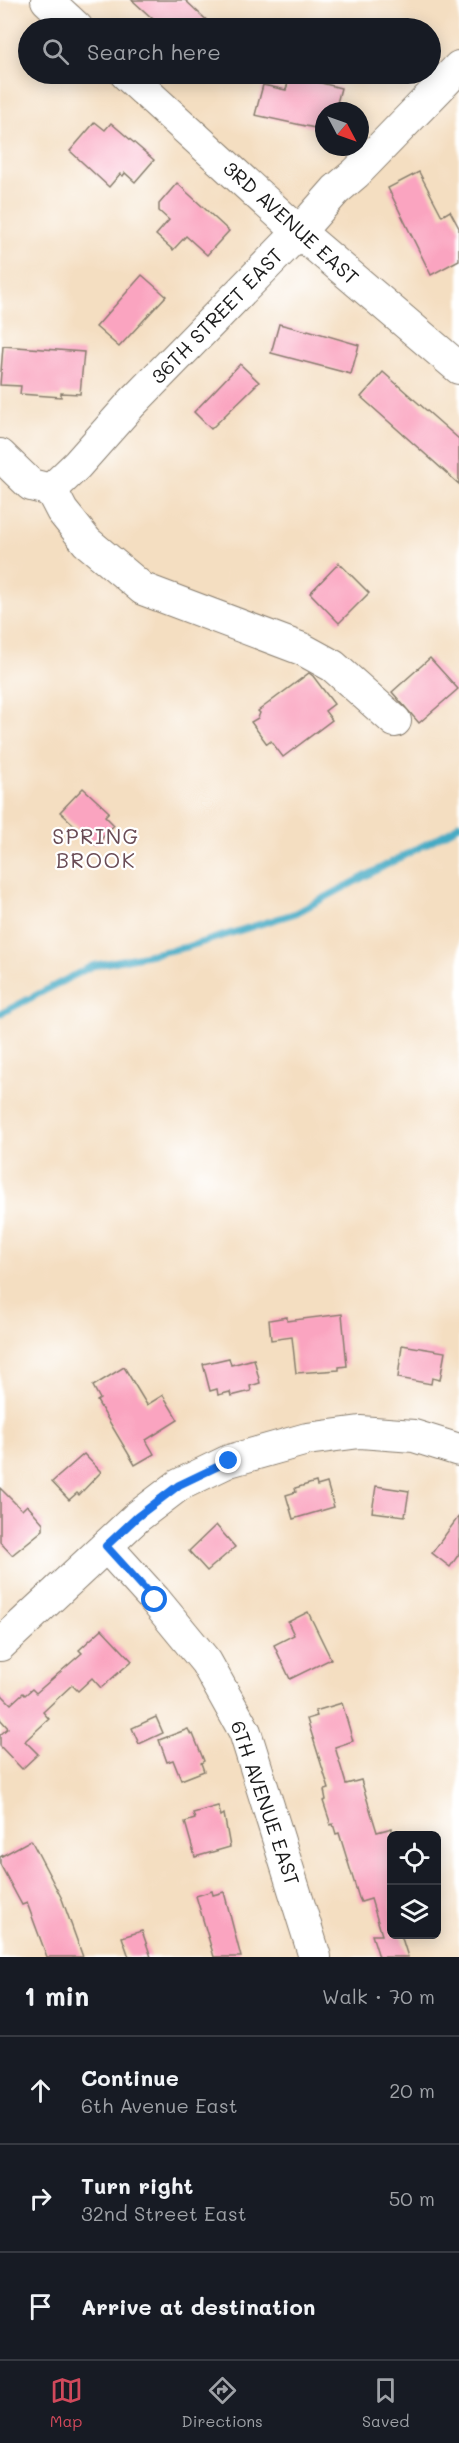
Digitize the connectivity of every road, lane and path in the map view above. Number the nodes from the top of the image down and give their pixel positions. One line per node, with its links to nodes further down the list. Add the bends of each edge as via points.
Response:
1 (46, 0): 2 (street)
2 (66, 18)
3 (459, 67): 5 (street, 36TH STREET EAST)
4 (137, 84): 5 (street, 3RD AVENUE EAST)
5 (299, 232): 6 (street, 3RD AVENUE EAST); 8 (street, 36TH STREET EAST)
6 (459, 368)
7 (0, 455): 8 (street, via 31,484)
8 (51, 490): 9 (street, via 87,542 143,589 302,649 333,666)
9 (395, 721)
10 (459, 1450): 11 (street, via 414,1436 360,1432 281,1446 229,1461 179,1485)
11 (106, 1546): 12 (street); 13 (street, 6TH AVENUE EAST, via 206,1662 245,1731)
12 (0, 1645)
13 (315, 1957)

